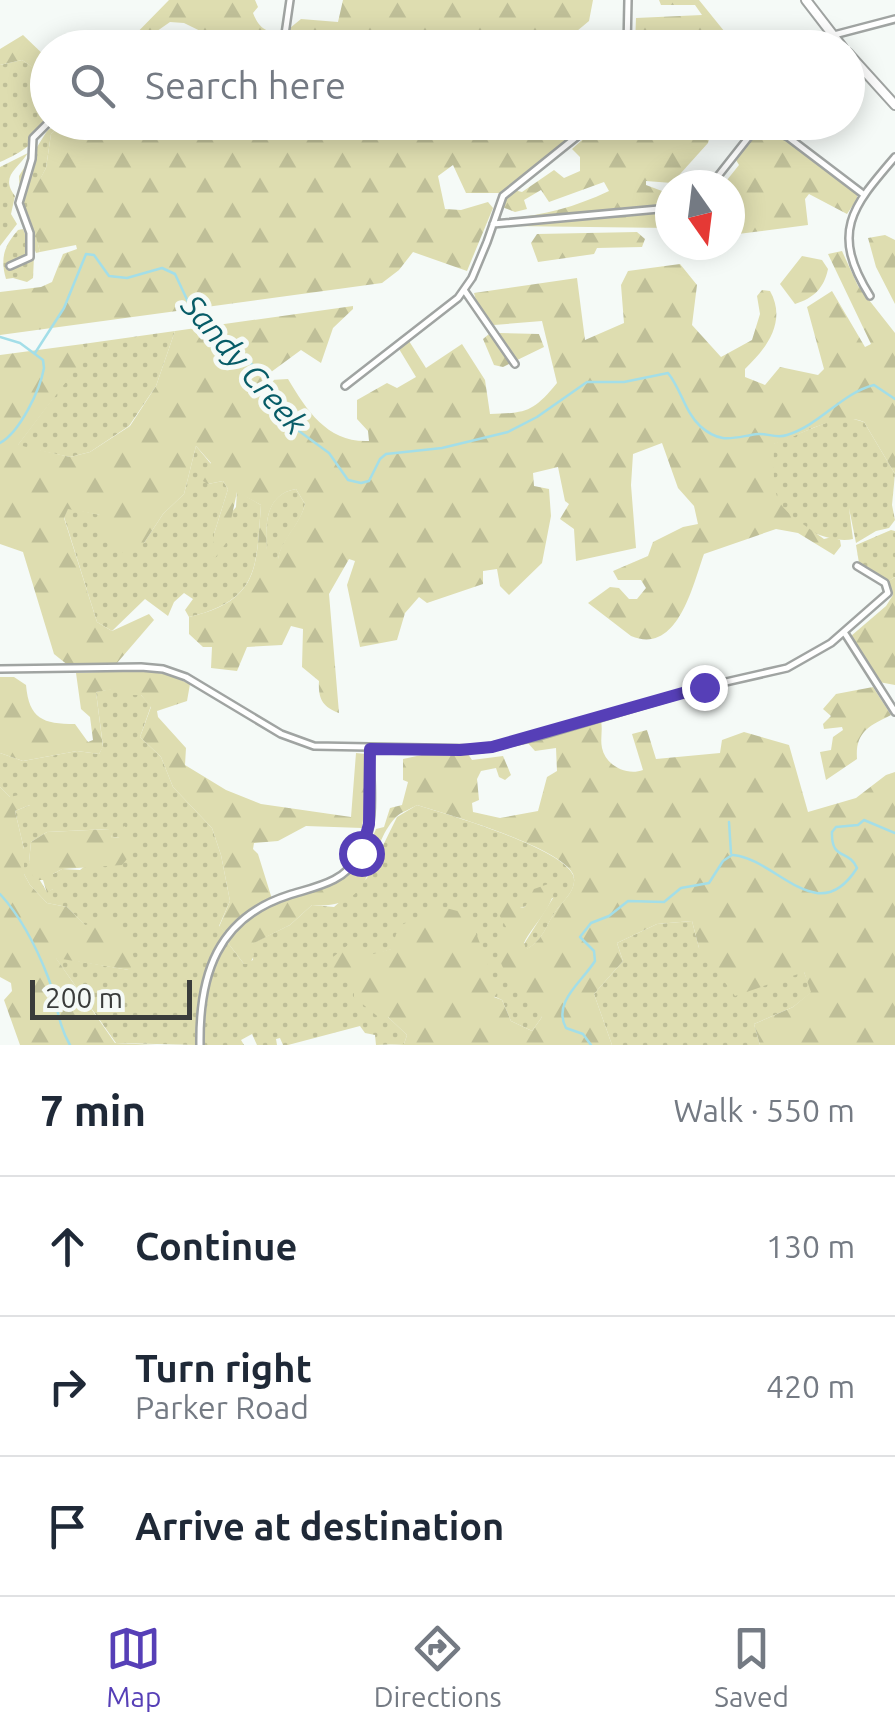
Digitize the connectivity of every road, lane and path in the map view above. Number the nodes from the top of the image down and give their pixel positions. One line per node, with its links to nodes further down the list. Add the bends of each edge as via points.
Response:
1 (290, 0): 5 (street)
2 (628, 0): 6 (street)
3 (806, 0): 7 (main road)
4 (895, 20): 8 (street)
5 (286, 30)
6 (627, 30)
7 (830, 30)
8 (854, 30)
9 (865, 71): 10 (main road)
10 (895, 105)
11 (33, 140): 20 (street, via 20,196 30,257)
12 (572, 140): 19 (street, via 504,194)
13 (746, 140): 16 (street)
14 (792, 140): 17 (street)
15 (895, 157): 17 (street)
16 (723, 170)
17 (863, 194): 22 (street, via 849,239)
18 (655, 209): 19 (street)
19 (493, 224): 21 (street)
20 (10, 266)
21 (464, 290): 23 (street); 24 (street)
22 (870, 296)
23 (515, 364)
24 (344, 386)
25 (857, 566): 26 (street, via 889,590)
26 (844, 632): 28 (street); 29 (street, via 786,668 539,736 466,750)
27 (0, 669): 29 (street, via 163,669 292,739)
28 (895, 712)
29 (370, 749): 30 (street, via 369,824 361,853 340,878 269,902 232,930 205,980)
30 (200, 1045)

